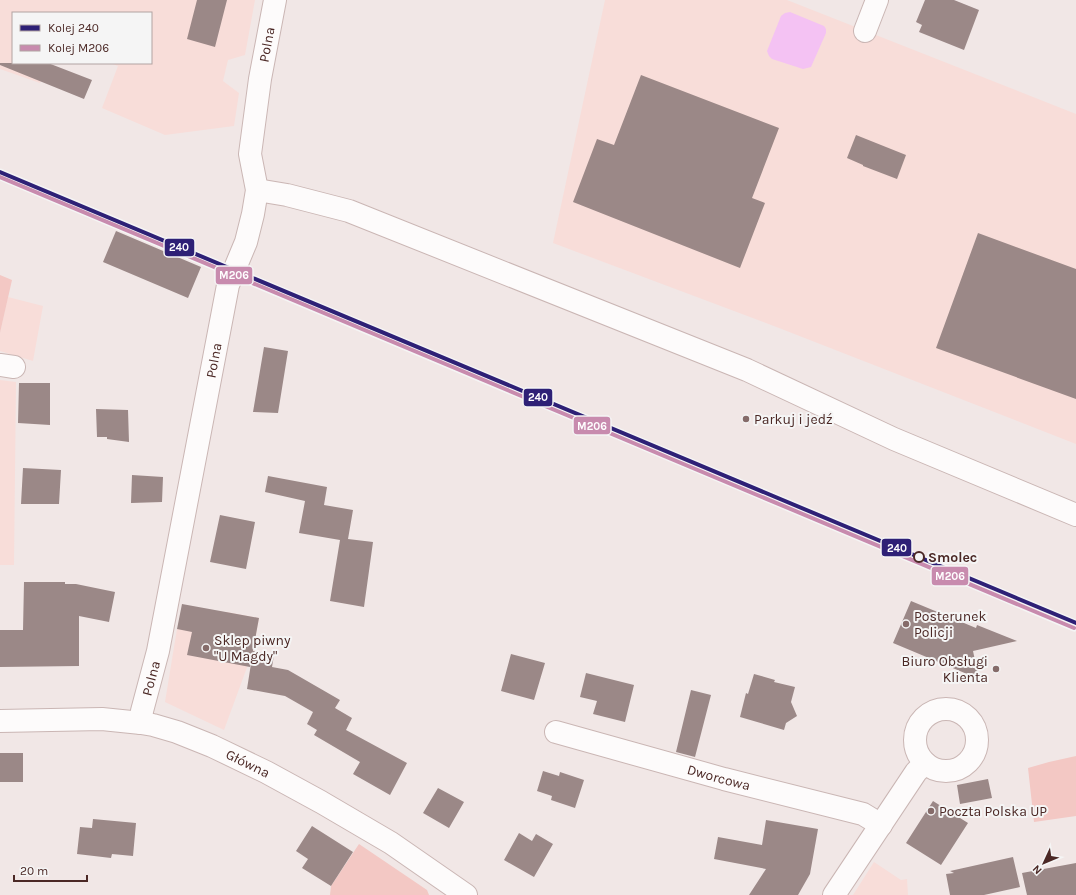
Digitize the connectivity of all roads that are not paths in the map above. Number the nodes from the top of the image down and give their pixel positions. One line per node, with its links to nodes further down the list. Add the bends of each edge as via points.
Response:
1 (275, 0): 4 (street, Polna, via 260,78 250,154)
2 (876, 0): 3 (street)
3 (865, 31)
4 (257, 190): 5 (street, via 349,211 747,370 894,439); 7 (street, Polna, via 246,242 228,285 158,651)
5 (1076, 516)
6 (0, 721): 7 (street, Główna, via 102,720)
7 (141, 723): 11 (street, Główna, via 177,732 212,746 287,783 391,843)
8 (556, 732): 10 (street, Dworcowa, via 724,779 863,814)
9 (925, 763): 10 (street, via 916,772)
10 (881, 825): 12 (street)
11 (466, 895)
12 (834, 895)

